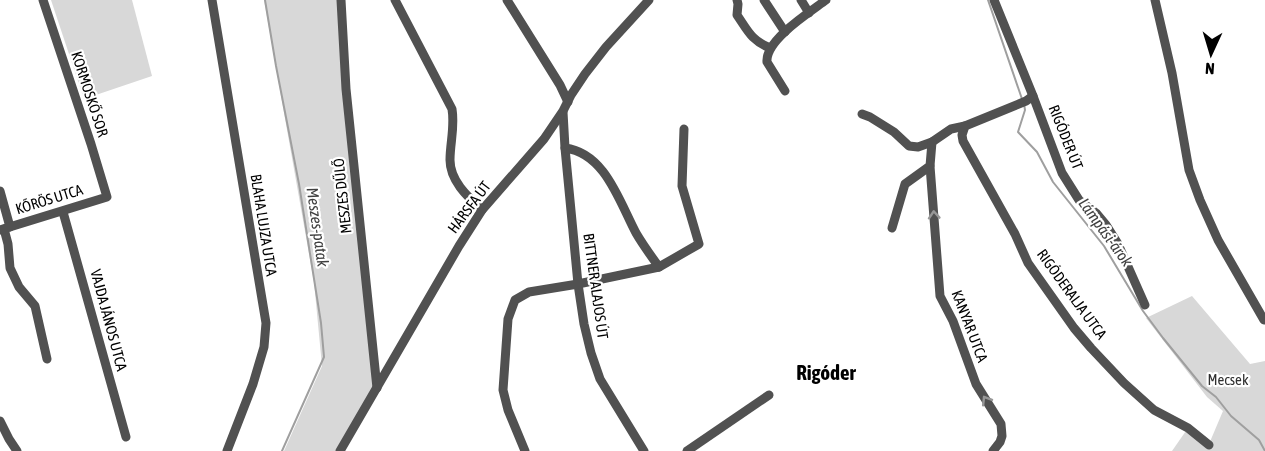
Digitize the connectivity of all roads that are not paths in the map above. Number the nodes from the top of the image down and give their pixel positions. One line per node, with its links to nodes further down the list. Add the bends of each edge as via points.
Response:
1 (43, 0): 26 (street, KORMOSKŐ SOR)
2 (212, 0): 42 (street, BLAHA LUJZA UTCA, via 266,323 264,347 253,384)
3 (341, 0): 36 (street, MESZES DŰLŐ, via 346,89)
4 (395, 0): 27 (street, via 452,109 450,168 467,197)
5 (507, 0): 18 (street, via 560,85)
6 (649, 0): 18 (street, HÁRSFA ÚT, via 585,74)
7 (737, 0): 15 (street, via 736,15 756,42)
8 (764, 0): 14 (street)
9 (801, 0): 13 (street)
10 (826, 0): 13 (street)
11 (994, 0): 17 (street, RIGÓDER ÚT)
12 (1155, 0): 34 (street, via 1189,170 1218,240)
13 (809, 13): 14 (street)
14 (785, 32): 15 (street)
15 (770, 48): 16 (street, via 766,62)
16 (785, 91)
17 (1026, 100): 20 (street); 33 (street, RIGÓDER ÚT, via 1079,200 1096,213 1118,244)
18 (566, 107): 23 (street, BITTNER ALAJOS ÚT); 27 (street, HÁRSFA ÚT, via 544,139)
19 (862, 114): 22 (street, via 894,132 909,146)
20 (965, 126): 22 (street, via 951,129); 40 (street, RIGÓDERALJA UTCA, via 963,141 1028,263 1074,328 1154,410 1188,428)
21 (684, 129): 31 (street, via 682,186 699,244)
22 (932, 141): 24 (street, KANYAR UTCA)
23 (565, 148): 31 (street, via 580,151 598,166); 32 (street, BITTNER ALAJOS ÚT)
24 (930, 166): 29 (street, via 905,184); 47 (street, KANYAR UTCA, one-way to 24, via 1002,436 1001,424 976,384 940,296)
25 (0, 191): 30 (street)
26 (107, 197): 28 (street, KŐRÖS UTCA)
27 (482, 210): 36 (street, HÁRSFA ÚT)
28 (63, 212): 30 (street, KŐRÖS UTCA); 39 (street, VAJDA JÁNOS UTCA)
29 (892, 228)
30 (4, 229): 35 (street, via 10,268 35,306)
31 (659, 267): 32 (street)
32 (578, 284): 44 (street, via 529,292 515,300 511,308 503,390); 45 (street, BITTNER ALAJOS ÚT, via 584,324 600,379)
33 (1145, 304)
34 (1264, 320)
35 (47, 359)
36 (377, 388): 43 (street, HÁRSFA ÚT)
37 (769, 395): 46 (street)
38 (0, 421): 41 (street)
39 (126, 436)
40 (1209, 445)
41 (17, 451)
42 (227, 451)
43 (340, 451)
44 (525, 451)
45 (644, 451)
46 (687, 451)
47 (993, 451)

